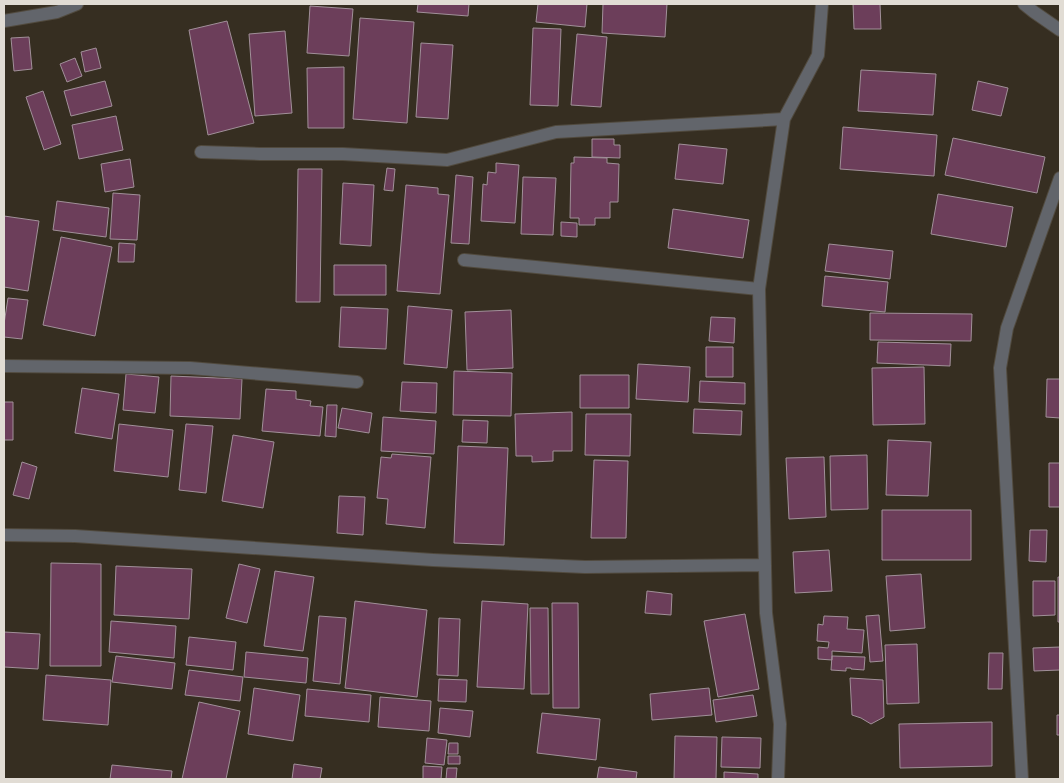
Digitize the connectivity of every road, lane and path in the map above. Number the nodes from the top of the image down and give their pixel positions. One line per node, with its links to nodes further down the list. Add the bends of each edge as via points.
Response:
1 (77, 4): 4 (street, via 57,12)
2 (822, 4): 6 (street, via 818,55)
3 (1024, 4): 5 (street)
4 (4, 21)
5 (1060, 30)
6 (784, 119): 7 (street, via 556,132 447,160 343,154); 10 (street)
7 (201, 152)
8 (1060, 178): 16 (street, via 1007,328 1000,368)
9 (464, 260): 10 (street)
10 (759, 289): 14 (street)
11 (4, 366): 12 (street, via 190,368)
12 (357, 382)
13 (4, 535): 14 (street, via 75,536 584,567)
14 (765, 565): 15 (street, via 766,613 780,724)
15 (778, 779)
16 (1022, 779)

